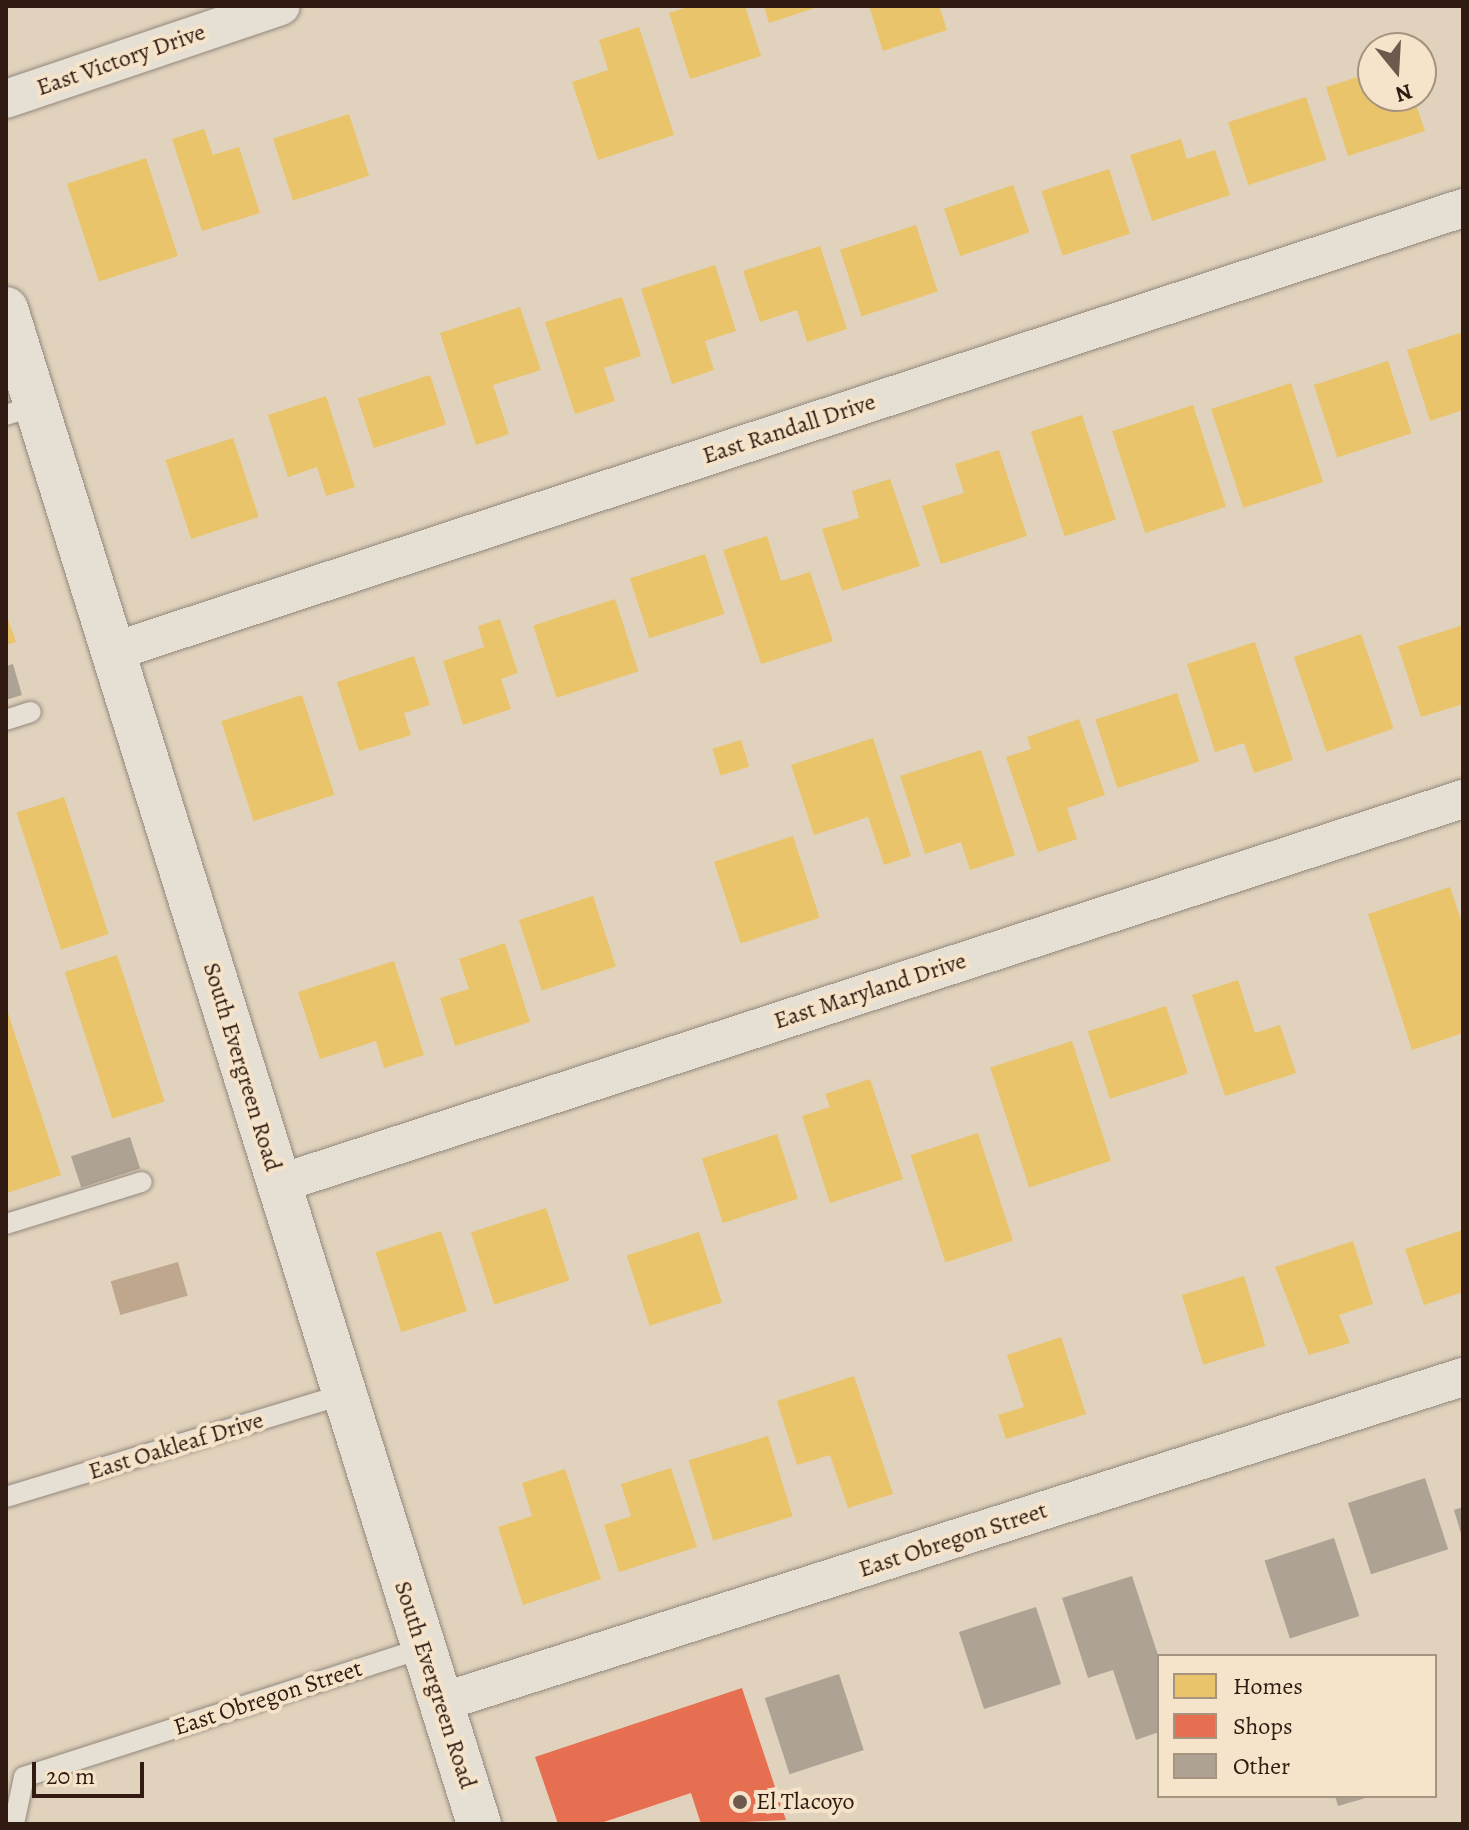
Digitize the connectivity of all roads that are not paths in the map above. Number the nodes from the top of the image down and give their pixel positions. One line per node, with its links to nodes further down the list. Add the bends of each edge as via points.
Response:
1 (281, 6): 2 (street, East Victory Drive)
2 (6, 99)
3 (1463, 208): 6 (street, East Randall Drive)
4 (6, 309): 5 (street, South Evergreen Road)
5 (21, 410): 6 (street, South Evergreen Road)
6 (115, 651): 11 (street, South Evergreen Road)
7 (31, 712): 8 (lane)
8 (6, 720)
9 (1463, 799): 11 (street, East Maryland Drive)
10 (142, 1182): 12 (lane)
11 (278, 1184): 14 (street, South Evergreen Road)
12 (6, 1224)
13 (1463, 1377): 17 (street, East Obregon Street)
14 (346, 1394): 15 (lane, East Oakleaf Drive); 16 (street, South Evergreen Road)
15 (6, 1497)
16 (421, 1649): 17 (street, South Evergreen Road); 18 (lane, East Obregon Street, via 24,1777)
17 (442, 1702): 19 (street, South Evergreen Road)
18 (14, 1824)
19 (479, 1824)

